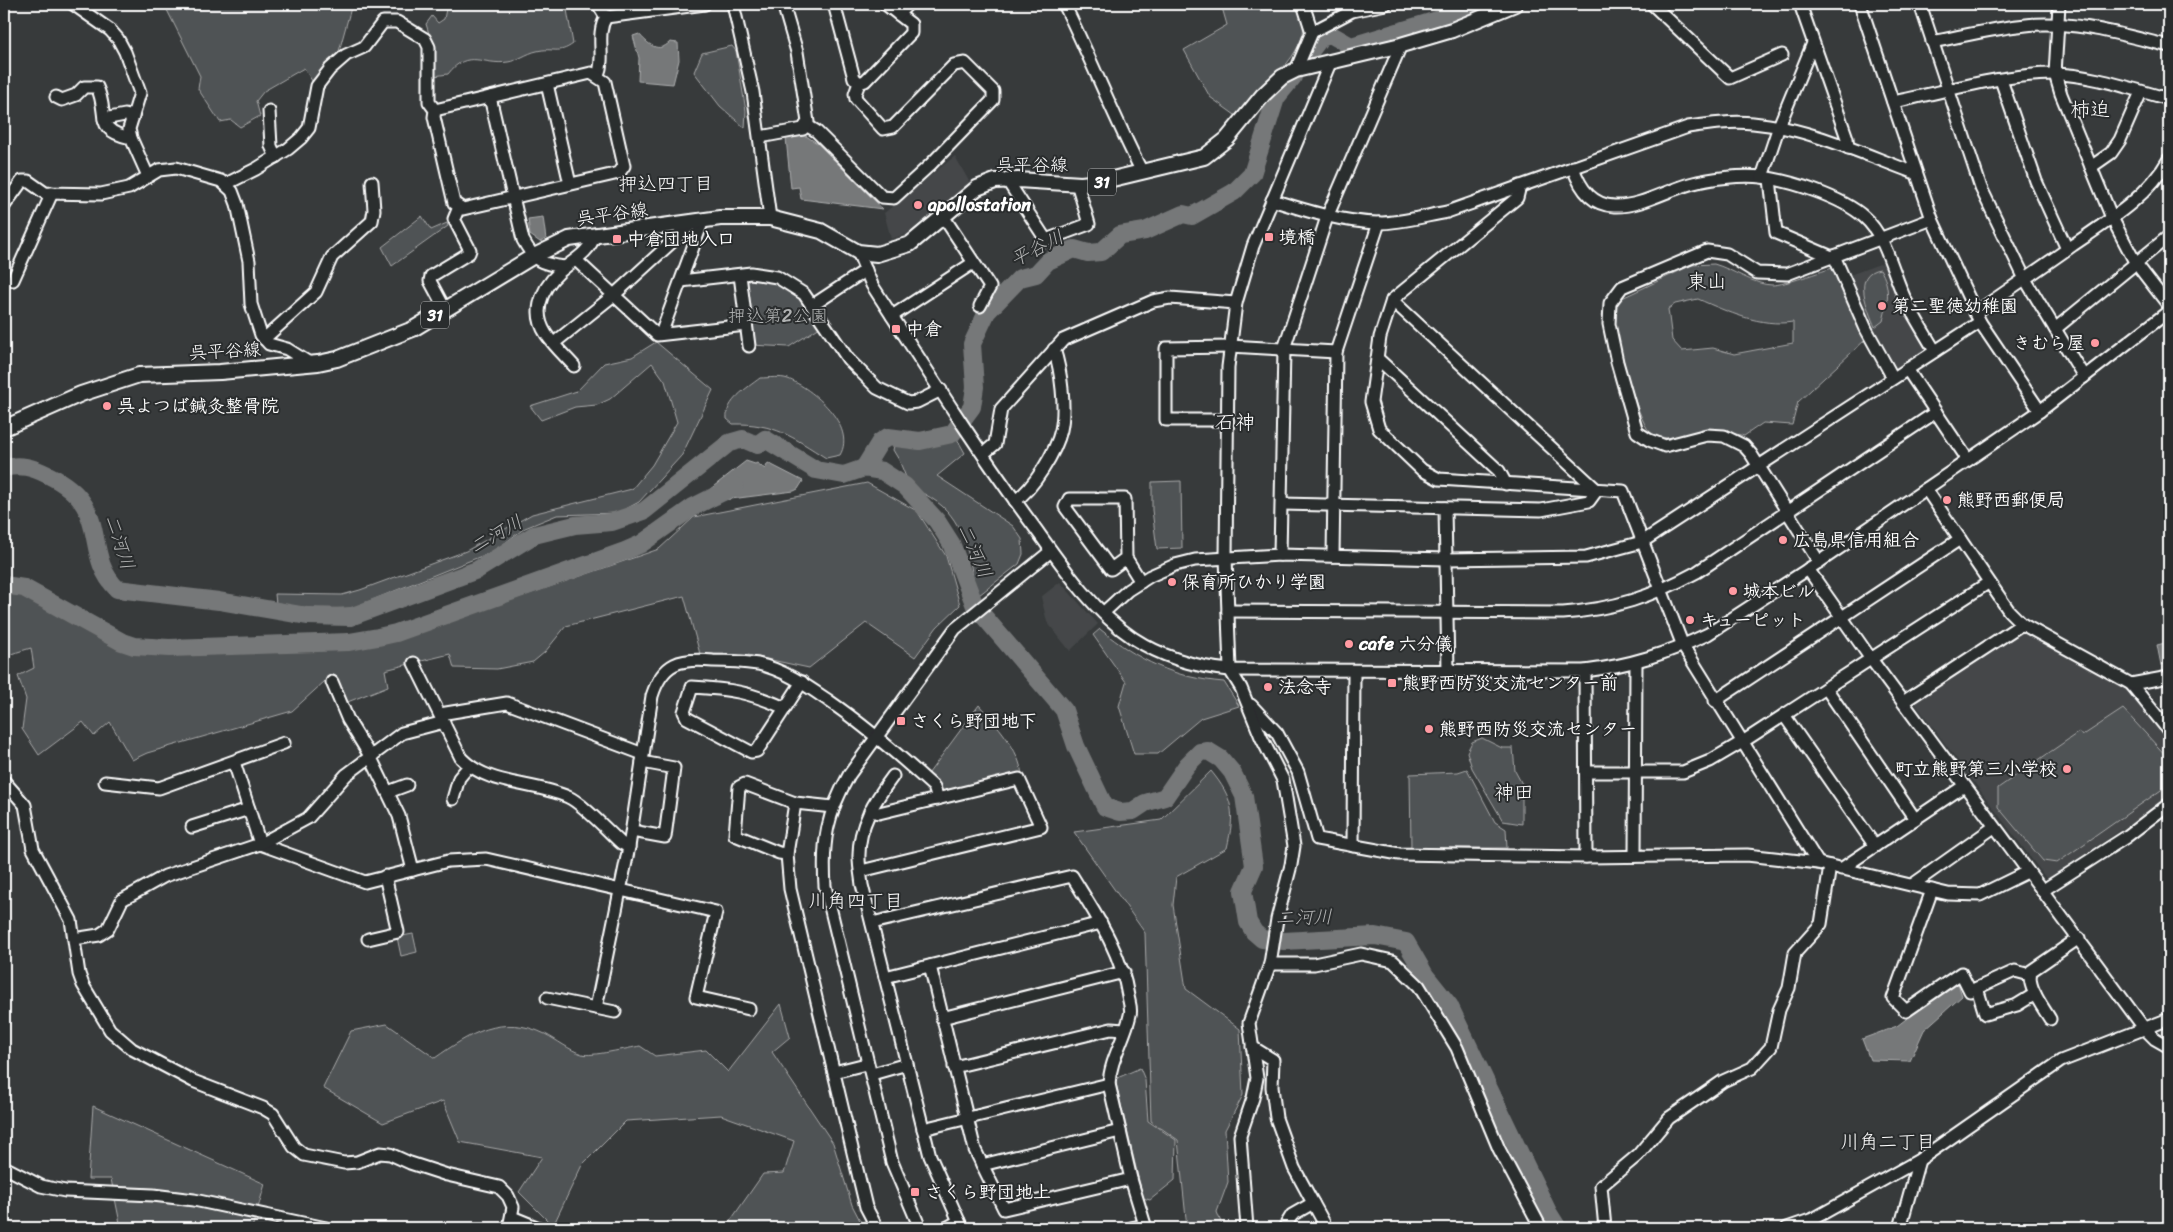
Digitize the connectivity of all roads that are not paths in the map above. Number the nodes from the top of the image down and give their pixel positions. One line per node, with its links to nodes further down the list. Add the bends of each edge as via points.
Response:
1 (73, 4): 43 (street, via 118,39 140,93)
2 (598, 4): 20 (street)
3 (699, 4): 18 (street)
4 (733, 4): 47 (street)
5 (783, 4): 45 (street, via 797,52)
6 (834, 4): 33 (street, via 854,78)
7 (885, 4): 19 (street)
8 (908, 4): 19 (street)
9 (1064, 4): 54 (street)
10 (1303, 4): 22 (street)
11 (1386, 4): 22 (street, via 1352,11)
12 (1515, 4): 25 (main road, 呉平谷線 / 31, via 1452,30)
13 (1652, 4): 27 (street, via 1730,78)
14 (1800, 4): 24 (street)
15 (1860, 4): 40 (street)
16 (1920, 4): 23 (street)
17 (2059, 4): 21 (street)
18 (649, 8): 20 (street)
19 (898, 14): 33 (street, via 911,24 911,33 865,81)
20 (606, 17): 31 (street, via 600,27 602,66)
21 (2058, 24): 23 (street, via 2027,24); 26 (street, via 2102,30); 30 (street)
22 (1312, 32): 29 (street)
23 (1932, 42): 35 (street)
24 (1812, 44): 46 (street); 49 (street)
25 (1401, 45): 28 (main road, 呉平谷線 / 31); 70 (street)
26 (2169, 46)
27 (1782, 54)
28 (1330, 63): 29 (main road, 呉平谷線 / 31); 66 (street)
29 (1296, 70): 54 (main road, 呉平谷線 / 31, via 1282,77 1227,139 1204,157)
30 (2055, 74): 32 (street); 36 (street); 53 (street)
31 (598, 75): 34 (street, via 591,73); 62 (street, via 605,82 624,166 619,173)
32 (2001, 80): 35 (street); 79 (street, via 2036,181)
33 (859, 83): 45 (street, via 856,99 884,128 893,127 954,65 965,63 993,91 993,100 894,198 882,197 816,131)
34 (547, 84): 38 (street); 62 (street)
35 (1948, 91): 40 (street); 89 (street, via 1981,188)
36 (2141, 92): 39 (street); 53 (street, via 2120,140 2111,153)
37 (56, 97): 44 (street, via 62,100 71,98 84,87 97,87)
38 (490, 97): 41 (street); 65 (street)
39 (2169, 99)
40 (1893, 102): 55 (street)
41 (435, 110): 50 (street, via 429,102 429,47 425,39 397,22 383,22 364,47 346,55 330,69 317,86 309,128); 68 (street, via 454,203)
42 (269, 111): 50 (street, via 271,146)
43 (133, 117): 44 (street, via 125,115); 48 (street, via 129,129)
44 (104, 119): 48 (street, via 111,133)
45 (806, 126): 47 (street)
46 (1779, 126): 49 (street); 52 (street, via 1725,122 1688,127); 57 (street)
47 (760, 137): 71 (street)
48 (131, 138): 56 (street)
49 (1848, 148): 55 (street)
50 (276, 157): 61 (street)
51 (2169, 159): 72 (street, via 2160,175 2143,193)
52 (1573, 167): 57 (street, via 1582,190 1593,199 1611,206 1631,205 1692,183); 63 (street)
53 (2091, 167): 72 (street)
54 (1142, 172): 60 (main road, 呉平谷線 / 31, via 1100,182)
55 (1915, 173): 73 (street)
56 (148, 176): 61 (street, via 159,170 176,168); 64 (street, via 129,188 101,194)
57 (1766, 178): 78 (street, via 1848,205 1865,218); 81 (street, via 1776,233)
58 (1008, 180): 60 (main road, 呉平谷線 / 31); 60 (street, via 1046,240 1089,224); 69 (main road, 呉平谷線 / 31, via 977,188)
59 (372, 182): 105 (street, via 372,221 332,258 316,292)
60 (1077, 183)
61 (226, 184): 105 (street, via 237,204 249,261 250,304)
62 (570, 184): 65 (street)
63 (1520, 186): 75 (street, via 1448,212); 93 (street, via 1517,198)
64 (52, 193): 67 (street, via 45,193 28,181 22,181); 90 (street)
65 (512, 197): 68 (street, via 463,209); 82 (street, via 523,240)
66 (1272, 200): 70 (street); 94 (street)
67 (4, 206)
68 (459, 206): 98 (street, via 454,219 469,253 432,276 430,281)
69 (943, 216): 80 (main road, 呉平谷線 / 31, via 910,244 878,254); 85 (street)
70 (1327, 217): 75 (street); 110 (street)
71 (770, 218): 74 (main road, 呉平谷線 / 31); 80 (main road, 呉平谷線 / 31, via 821,231)
72 (2112, 218): 79 (street); 84 (street)
73 (1932, 219): 78 (street); 101 (street)
74 (699, 221): 76 (main road, 呉平谷線 / 31); 91 (street); 92 (street)
75 (1379, 223): 112 (street)
76 (595, 234): 82 (main road, 呉平谷線 / 31, via 557,243); 83 (street)
77 (2169, 236): 84 (street)
78 (1880, 239): 81 (street); 111 (street, via 1906,301)
79 (2067, 249): 89 (street)
80 (858, 252): 87 (street)
81 (1833, 256): 118 (street, via 1866,329); 126 (street, via 1787,274 1757,273 1727,254 1707,251 1622,287 1610,303 1609,324 1616,362 1637,432 1665,446 1707,435 1724,436 1744,446)
82 (532, 257): 86 (street, via 539,262); 98 (main road, 呉平谷線 / 31)
83 (577, 261): 86 (street); 92 (street)
84 (2135, 262): 97 (street); 103 (street)
85 (973, 263): 96 (street, via 990,287); 100 (street)
86 (565, 267): 106 (street, via 544,290 541,298 544,330)
87 (866, 270): 95 (street); 100 (street)
88 (740, 275): 91 (street); 95 (street, via 760,273 777,277 797,288); 102 (street)
89 (2025, 279): 101 (street); 103 (street)
90 (13, 280)
91 (682, 281): 104 (street)
92 (614, 295): 104 (street, via 657,335); 106 (street)
93 (1392, 300): 113 (street); 129 (street)
94 (1236, 303): 108 (street); 109 (street, via 1170,298 1153,301 1079,331)
95 (813, 305): 119 (street, via 848,359 877,388 908,403)
96 (980, 306)
97 (2169, 306)
98 (445, 309): 114 (main road, 呉平谷線 / 31, via 413,329 337,359)
99 (2169, 311): 117 (street)
100 (892, 316): 119 (street)
101 (1978, 317): 111 (street); 120 (street)
102 (746, 325): 104 (street); 107 (street)
103 (2054, 329): 117 (street)
104 (661, 334)
105 (264, 339): 114 (street)
106 (554, 344): 115 (street)
107 (749, 346)
108 (1230, 346): 110 (street); 122 (street); 122 (street, via 1166,348 1166,420)
109 (1054, 349): 124 (street, via 1002,409 995,444); 130 (street, via 1062,398 1061,429 1026,493)
110 (1284, 349): 112 (street); 131 (street)
111 (1935, 351): 116 (street)
112 (1336, 352): 132 (street)
113 (1377, 358): 127 (street, via 1499,471); 127 (street, via 1371,402 1379,429 1422,470 1439,479)
114 (311, 364): 123 (main road, 呉平谷線 / 31, via 139,375 81,394)
115 (574, 366)
116 (1908, 368): 118 (street); 121 (street)
117 (2084, 377): 120 (street)
118 (1893, 378): 126 (street)
119 (941, 390): 124 (street)
120 (2040, 411): 125 (street)
121 (1936, 412): 125 (street); 134 (street)
122 (1227, 420): 140 (street)
123 (4, 428)
124 (983, 454): 130 (street)
125 (1968, 460): 128 (street)
126 (1758, 468): 134 (street); 136 (street)
127 (1506, 484): 129 (street)
128 (1926, 489): 135 (street); 143 (street)
129 (1597, 490): 133 (street, via 1589,501 1549,509); 136 (street, via 1623,491)
130 (1015, 501): 137 (street)
131 (1282, 504): 132 (street); 138 (street)
132 (1334, 506): 133 (street); 139 (street)
133 (1445, 508): 142 (street)
134 (1787, 512): 143 (street); 147 (street, via 1697,572)
135 (1960, 539): 146 (street); 151 (street)
136 (1642, 542): 142 (street, via 1586,557); 147 (street)
137 (1051, 551): 150 (street); 173 (street, via 966,619 941,647)
138 (1280, 555): 139 (street); 140 (street)
139 (1333, 556): 142 (street)
140 (1226, 557): 145 (street, via 1175,565); 148 (street)
141 (1126, 558): 141 (street, via 1111,569 1065,507 1069,499 1125,499); 145 (street)
142 (1446, 558): 149 (street)
143 (1819, 562): 144 (street)
144 (1808, 568): 151 (street); 153 (street, via 1708,634)
145 (1141, 582): 150 (street)
146 (1988, 583): 152 (street); 154 (street)
147 (1661, 591): 149 (street, via 1617,606 1587,611); 153 (street)
148 (1228, 611): 149 (street); 157 (street)
149 (1447, 612): 158 (street)
150 (1103, 613): 157 (street, via 1134,638 1173,658)
151 (1842, 617): 154 (street); 167 (street)
152 (2022, 624): 164 (street); 168 (street)
153 (1683, 646): 156 (street); 167 (street)
154 (1871, 659): 165 (street); 168 (street)
155 (414, 663): 171 (street)
156 (1636, 663): 159 (street); 181 (street)
157 (1230, 670): 160 (street); 166 (street)
158 (1448, 671): 159 (street); 160 (street)
159 (1586, 671): 180 (street)
160 (1354, 672): 200 (street)
161 (2169, 677): 164 (street)
162 (332, 682): 176 (street, via 348,720)
163 (802, 682): 169 (street); 173 (street); 177 (street, via 759,664 694,659 679,662 666,669 657,681)
164 (2131, 684): 172 (street)
165 (1826, 688): 170 (street); 195 (street)
166 (1247, 700): 200 (street, via 1277,733 1298,772 1317,839); 220 (street, via 1281,774 1294,846)
167 (1715, 701): 174 (street)
168 (1903, 702): 186 (street)
169 (785, 708): 169 (street, via 757,751 751,752 687,718 684,712 692,687 737,690)
170 (1784, 716): 174 (street); 201 (street)
171 (442, 718): 176 (street, via 402,733); 177 (street, via 507,703); 179 (street, via 461,758)
172 (2169, 731)
173 (877, 736): 189 (street, via 934,788); 192 (street, via 849,775)
174 (1744, 742): 181 (street, via 1683,772); 206 (street)
175 (284, 743): 178 (street)
176 (370, 756): 187 (street); 199 (street, via 331,790 308,818)
177 (643, 758): 198 (street); 198 (street, via 674,768 665,837)
178 (234, 762): 184 (street, via 159,788); 193 (street)
179 (469, 766): 188 (street, via 458,778); 202 (street, via 482,774 570,797)
180 (1586, 772): 181 (street); 205 (street)
181 (1636, 773): 204 (street)
182 (893, 776): 194 (street)
183 (4, 781): 218 (street, via 25,805 33,849 65,906)
184 (105, 782)
185 (406, 785): 187 (street)
186 (1964, 786): 195 (street); 197 (street)
187 (388, 792): 207 (street, via 399,816)
188 (453, 799)
189 (938, 799): 194 (street, via 879,814); 208 (street, via 1018,778 1041,827)
190 (795, 803): 192 (street); 203 (street); 203 (street, via 745,784 739,787 736,835 779,854)
191 (2169, 804): 214 (street, via 2126,837)
192 (833, 807): 242 (street, via 827,822 823,852 826,886)
193 (249, 809): 196 (street); 199 (street)
194 (870, 811): 208 (street, via 862,832)
195 (1915, 819): 201 (street)
196 (192, 827)
197 (1994, 827): 209 (street); 211 (street)
198 (632, 831): 202 (street)
199 (260, 844): 210 (street, via 365,882); 218 (street, via 165,876 122,900 108,929 99,935)
200 (1353, 846): 205 (street, via 1399,854)
201 (1876, 846): 206 (street)
202 (629, 847): 213 (street)
203 (787, 854): 241 (street, via 790,889)
204 (1635, 856): 205 (street); 206 (street, via 1746,855)
205 (1586, 857)
206 (1830, 866): 211 (street); 265 (street, via 1821,924 1795,953 1772,1047 1752,1068 1722,1081 1669,1118 1638,1155 1601,1186)
207 (413, 870): 210 (street); 213 (street, via 448,861 486,859)
208 (861, 871): 215 (street)
209 (2027, 872): 212 (street, via 1980,895); 214 (street)
210 (385, 876): 219 (street, via 398,932)
211 (1912, 885): 212 (street)
212 (1932, 890): 225 (street, via 1893,998 1906,1011 1961,973 1970,991)
213 (621, 891): 228 (street); 229 (street, via 716,912 696,997)
214 (2042, 891): 217 (street)
215 (872, 923): 216 (street, via 1072,876); 224 (street)
216 (1101, 923): 221 (street); 222 (street)
217 (2079, 938): 223 (street, via 2031,971); 234 (street)
218 (74, 939): 252 (street, via 83,985 110,1030 132,1049 193,1081 273,1114 294,1147 304,1155 344,1163 357,1162 380,1153 390,1154 447,1175 499,1187 513,1207)
219 (368, 939)
220 (1271, 959): 236 (street, via 1249,1023); 264 (street, via 1314,964 1361,954 1380,956 1393,961 1419,986 1457,1048 1499,1149)
221 (930, 966): 224 (street); 231 (street)
222 (1124, 972): 231 (street); 235 (street, via 1131,1014)
223 (2030, 975): 225 (street, via 2015,971); 226 (street)
224 (885, 977): 238 (street)
225 (1977, 988): 226 (street, via 1985,1014 2017,1005)
226 (2036, 994): 232 (street)
227 (547, 998): 228 (street)
228 (596, 1008): 230 (street)
229 (749, 1009)
230 (615, 1012)
231 (942, 1018): 240 (street)
232 (2050, 1019)
233 (2169, 1019): 234 (street)
234 (2144, 1028): 237 (street, via 2154,1039); 247 (street, via 2060,1061)
235 (1124, 1030): 240 (street, via 1111,1030); 243 (street, via 1109,1071)
236 (1252, 1047): 251 (street, via 1273,1060 1276,1118 1294,1168); 261 (street, via 1257,1078 1240,1144)
237 (2169, 1047)
238 (907, 1064): 242 (street); 245 (street)
239 (862, 1065): 241 (street)
240 (954, 1067): 244 (street)
241 (834, 1072): 257 (street, via 866,1207)
242 (872, 1074): 258 (street, via 892,1162)
243 (1109, 1084): 244 (street); 246 (street)
244 (967, 1118): 245 (street); 248 (street)
245 (923, 1129): 253 (street, via 930,1156)
246 (1120, 1131): 248 (street); 250 (street)
247 (1919, 1160): 266 (street, via 1812,1219); 267 (street)
248 (982, 1165): 250 (street, via 1004,1209)
249 (4, 1167): 255 (street, via 49,1188 194,1200)
250 (1131, 1179): 254 (street)
251 (1313, 1203): 262 (street, via 1292,1215); 263 (street)
252 (511, 1223): 256 (street)
253 (961, 1225): 259 (street)
254 (1144, 1227): 260 (street)
255 (326, 1228)
256 (539, 1228)
257 (877, 1228)
258 (920, 1228)
259 (946, 1228)
260 (1131, 1228)
261 (1247, 1228)
262 (1284, 1228)
263 (1324, 1228)
264 (1541, 1228)
265 (1605, 1228)
266 (1787, 1228)
267 (1900, 1228)

